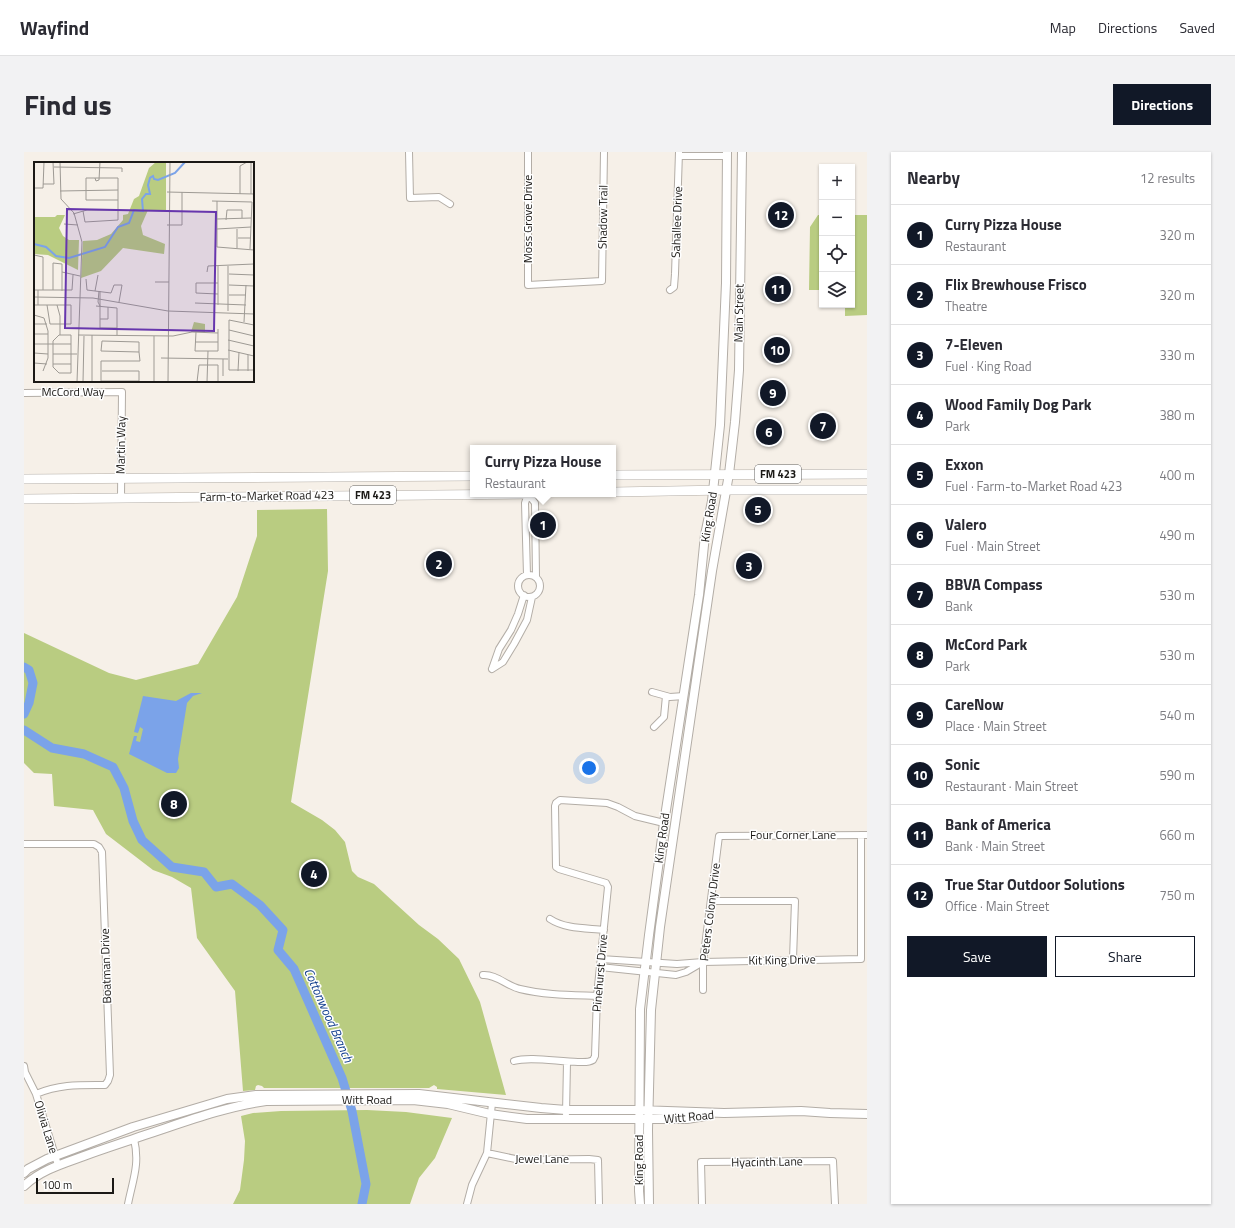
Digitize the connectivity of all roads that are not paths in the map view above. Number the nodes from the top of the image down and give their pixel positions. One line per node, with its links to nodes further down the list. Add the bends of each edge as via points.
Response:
1 (409, 152): 7 (street, via 410,198 439,197)
2 (528, 152): 8 (street, Moss Grove Drive, via 528,285)
3 (604, 152): 8 (street, Shadow Trail)
4 (742, 153): 6 (street); 13 (street, Main Street, via 739,370)
5 (679, 154): 6 (street); 9 (street, Sahallee Drive, via 676,274 674,287)
6 (727, 154): 12 (street, Main Street, via 726,282 720,425)
7 (450, 204)
8 (602, 281)
9 (670, 290)
10 (122, 392): 11 (street, McCord Way); 17 (street, Martin Way)
11 (24, 393)
12 (715, 474): 13 (main road, FM 423); 15 (main road, FM 423); 19 (street, King Road)
13 (729, 474): 14 (main road, FM 423); 20 (street, King Road)
14 (867, 474)
15 (616, 475)
16 (470, 476): 17 (main road, Farm-to-Market Road 423 / FM 423)
17 (121, 478): 18 (main road, Farm-to-Market Road 423 / FM 423); 24 (street, Martin Way)
18 (24, 479)
19 (713, 490): 20 (main road, FM 423); 22 (main road, FM 423); 28 (street, King Road)
20 (726, 490): 21 (main road, FM 423); 29 (street, King Road)
21 (867, 490)
22 (616, 492)
23 (470, 494): 24 (main road, Farm-to-Market Road 423 / FM 423)
24 (121, 497): 27 (main road, Farm-to-Market Road 423 / FM 423)
25 (527, 497): 30 (street, via 524,504)
26 (530, 497): 31 (street, via 535,504)
27 (24, 499)
28 (702, 570): 29 (street); 36 (street, King Road)
29 (712, 571): 37 (street, King Road)
30 (527, 575): 31 (street); 32 (street, via 519,582 519,590)
31 (536, 576): 33 (street, via 540,582 540,589)
32 (524, 596): 33 (street); 33 (street, via 492,669 503,662 514,644 527,620)
33 (532, 597)
34 (652, 692): 35 (street)
35 (666, 696): 36 (street); 38 (street, via 664,717)
36 (684, 696): 37 (street); 39 (street, King Road)
37 (694, 697): 40 (street, King Road)
38 (654, 727)
39 (664, 823): 40 (street); 46 (street, Pinehurst Drive, via 635,816 607,803 560,800 554,806 556,866 608,885); 49 (street, King Road)
40 (675, 824): 51 (street, King Road)
41 (864, 835): 42 (street, Four Corner Lane); 48 (street, Kit King Drive, via 861,959)
42 (719, 836): 44 (street, Peters Colony Drive)
43 (24, 844): 61 (street, Boatman Drive, via 94,844 102,852 110,1075 105,1085 62,1086)
44 (711, 901): 48 (street, via 795,901); 50 (street, Peters Colony Drive)
45 (550, 919): 46 (street, via 563,925)
46 (604, 930): 47 (street, Pinehurst Drive)
47 (601, 958): 49 (street, Kit King Drive); 52 (street, Pinehurst Drive)
48 (793, 959): 50 (street, Kit King Drive)
49 (646, 962): 51 (street, Kit King Drive); 53 (street, King Road)
50 (703, 962): 51 (street, Kit King Drive); 54 (street, Kit King Drive, via 676,975); 56 (street, Peters Colony Drive)
51 (656, 963): 54 (street, King Road)
52 (600, 967): 53 (street, Kit King Drive); 57 (street, Pinehurst Drive)
53 (644, 972): 54 (street, Kit King Drive); 66 (street, King Road, via 640,1009)
54 (654, 973): 67 (street, King Road)
55 (483, 975): 57 (street, via 488,974 518,988 534,992)
56 (703, 990)
57 (596, 996): 59 (street, Pinehurst Drive, via 596,1052 593,1060)
58 (514, 1061): 59 (street, via 525,1059)
59 (566, 1062): 65 (street)
60 (24, 1066): 61 (street, Olivia Lane)
61 (36, 1094): 77 (street, Olivia Lane)
62 (307, 1097): 63 (street, Witt Road); 74 (street, Witt Road, via 256,1095 227,1099); 75 (street, Witt Road, via 245,1104)
63 (426, 1098): 64 (street, Witt Road); 68 (street, Witt Road)
64 (492, 1103): 65 (street, Witt Road); 68 (street)
65 (566, 1110): 66 (street, Witt Road); 71 (street)
66 (639, 1110): 67 (street, Witt Road); 72 (street, King Road)
67 (649, 1110): 69 (street, Witt Road); 73 (street, King Road)
68 (490, 1114): 71 (street, Witt Road, via 527,1119); 76 (street)
69 (724, 1114): 70 (street, Witt Road, via 801,1111); 73 (street, Witt Road, via 687,1119)
70 (867, 1114)
71 (566, 1119): 72 (street, Witt Road)
72 (639, 1119): 73 (street, Witt Road); 84 (street, King Road)
73 (649, 1119): 85 (street, King Road)
74 (130, 1128): 75 (street); 77 (street, Witt Road)
75 (134, 1139): 78 (street, Witt Road); 81 (street, via 137,1169)
76 (487, 1153): 82 (street, via 472,1185); 83 (street, Jewel Lane, via 520,1160 598,1160)
77 (55, 1156): 78 (street, Olivia Lane); 79 (street, Witt Road)
78 (58, 1165): 80 (street, Witt Road)
79 (24, 1173)
80 (24, 1186)
81 (128, 1204)
82 (467, 1204)
83 (599, 1204)
84 (640, 1204)
85 (649, 1204)
86 (702, 1204): 87 (street, Hyacinth Lane, via 701,1162 833,1161)
87 (834, 1204)

